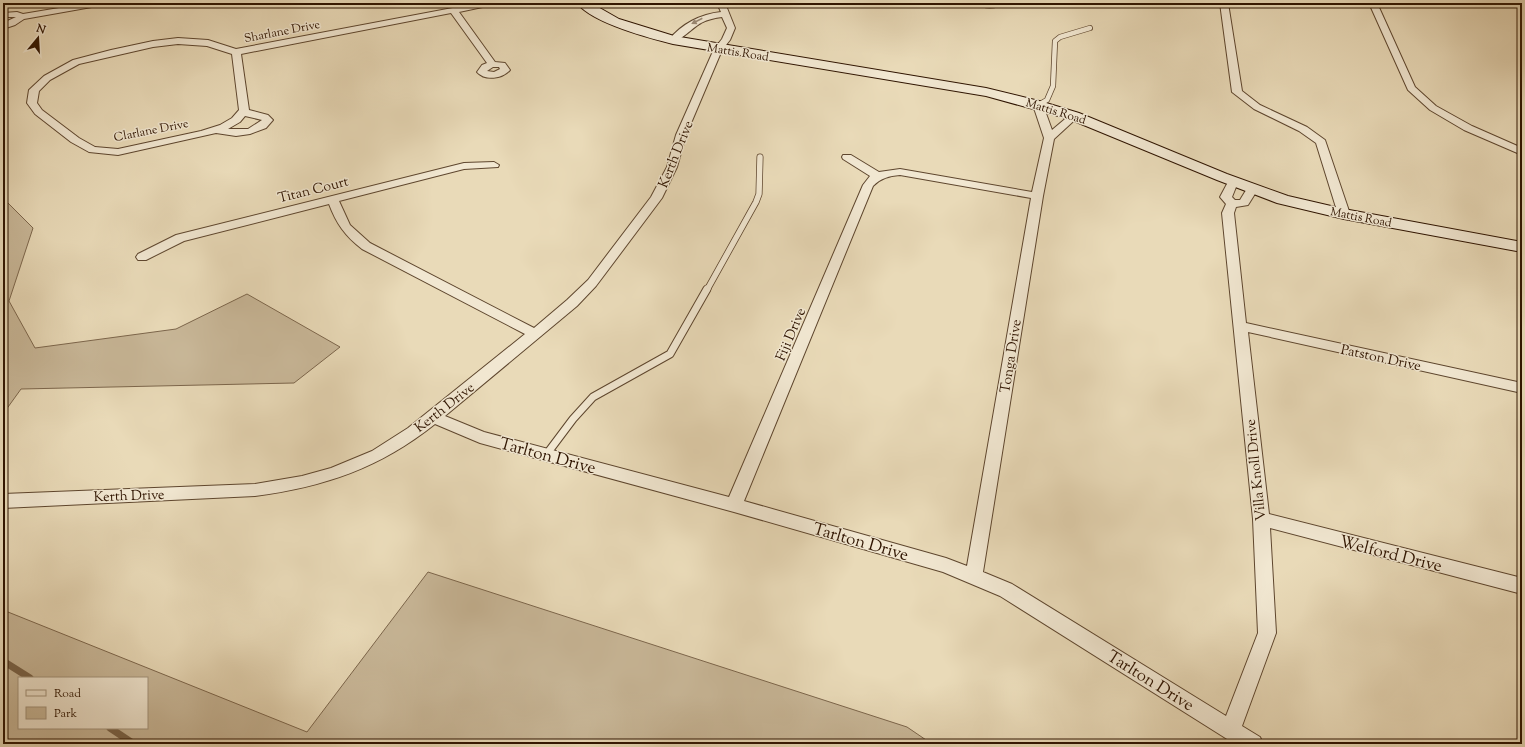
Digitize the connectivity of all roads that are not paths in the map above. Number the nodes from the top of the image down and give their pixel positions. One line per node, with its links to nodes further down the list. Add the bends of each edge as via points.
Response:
1 (103, 3): 13 (street)
2 (492, 3): 10 (street, Sharlane Drive)
3 (583, 3): 16 (main road, Mattis Road, via 622,24)
4 (721, 3): 11 (street)
5 (980, 3): 6 (street)
6 (1000, 3)
7 (1213, 3): 9 (street)
8 (1374, 3): 26 (street, via 1411,88 1433,108 1468,128)
9 (1224, 4): 36 (street, via 1237,92 1257,107 1321,142)
10 (454, 11): 18 (street, Sharlane Drive); 19 (street)
11 (726, 14): 16 (street, one-way to 16, via 709,15 690,25); 17 (street, Kerth Drive, via 731,28 726,40)
12 (3, 15): 13 (street, via 17,14)
13 (22, 17): 14 (street)
14 (3, 26)
15 (1090, 28): 20 (lane, via 1060,37 1055,41 1053,86 1047,100)
16 (673, 40): 17 (main road, Mattis Road)
17 (718, 48): 20 (main road, Mattis Road, via 986,92); 40 (street, Kerth Drive, via 681,134 672,167 656,198 592,283)
18 (236, 52): 21 (street, via 244,110); 25 (street, Sharlane Drive, via 208,42 178,41 153,44 76,62 48,78 34,90 32,103 38,112 75,140)
19 (492, 64)
20 (1038, 105): 22 (main road, Mattis Road); 24 (street)
21 (242, 112): 23 (street, Clarlane Drive, via 236,120); 23 (street, Clarlane Drive, via 268,120 263,126 250,132 229,133)
22 (1074, 116): 24 (street); 31 (main road, Mattis Road)
23 (214, 130): 25 (street, Clarlane Drive, via 118,152)
24 (1049, 138): 33 (street, Tonga Drive)
25 (93, 150)
26 (1522, 152)
27 (760, 157): 43 (lane, via 759,194 756,202 670,354 593,397 573,418)
28 (847, 157): 30 (street)
29 (494, 166): 34 (street, Titan Court, via 464,166)
30 (877, 176): 33 (street, via 900,172); 45 (street, Fiji Drive, via 868,186)
31 (1233, 182): 32 (main road, Mattis Road); 35 (street, Villa Knoll Drive, via 1226,197)
32 (1252, 189): 35 (street, via 1244,203); 36 (main road, Mattis Road, via 1283,200)
33 (1037, 196): 47 (street, Tonga Drive)
34 (333, 200): 38 (street, Titan Court, via 180,238); 40 (street, via 351,235 366,246)
35 (1232, 204): 39 (street, Villa Knoll Drive, via 1228,213)
36 (1344, 214): 37 (main road, Mattis Road)
37 (1522, 247)
38 (142, 257)
39 (1239, 326): 41 (street, Patston Drive); 46 (street, Villa Knoll Drive)
40 (535, 334): 42 (street, Kerth Drive)
41 (1522, 388)
42 (434, 417): 43 (street, Tarlton Drive, via 480,437); 44 (street, Kerth Drive, via 376,456 314,480 255,490)
43 (546, 455): 45 (street, Tarlton Drive)
44 (3, 501)
45 (734, 505): 47 (street, Tarlton Drive)
46 (1261, 519): 48 (street, Welford Drive); 49 (street, Villa Knoll Drive, via 1267,633)
47 (974, 575): 49 (street, Tarlton Drive, via 1006,590)
48 (1522, 586)
49 (1230, 730): 50 (street, Tarlton Drive)
50 (1253, 744)

